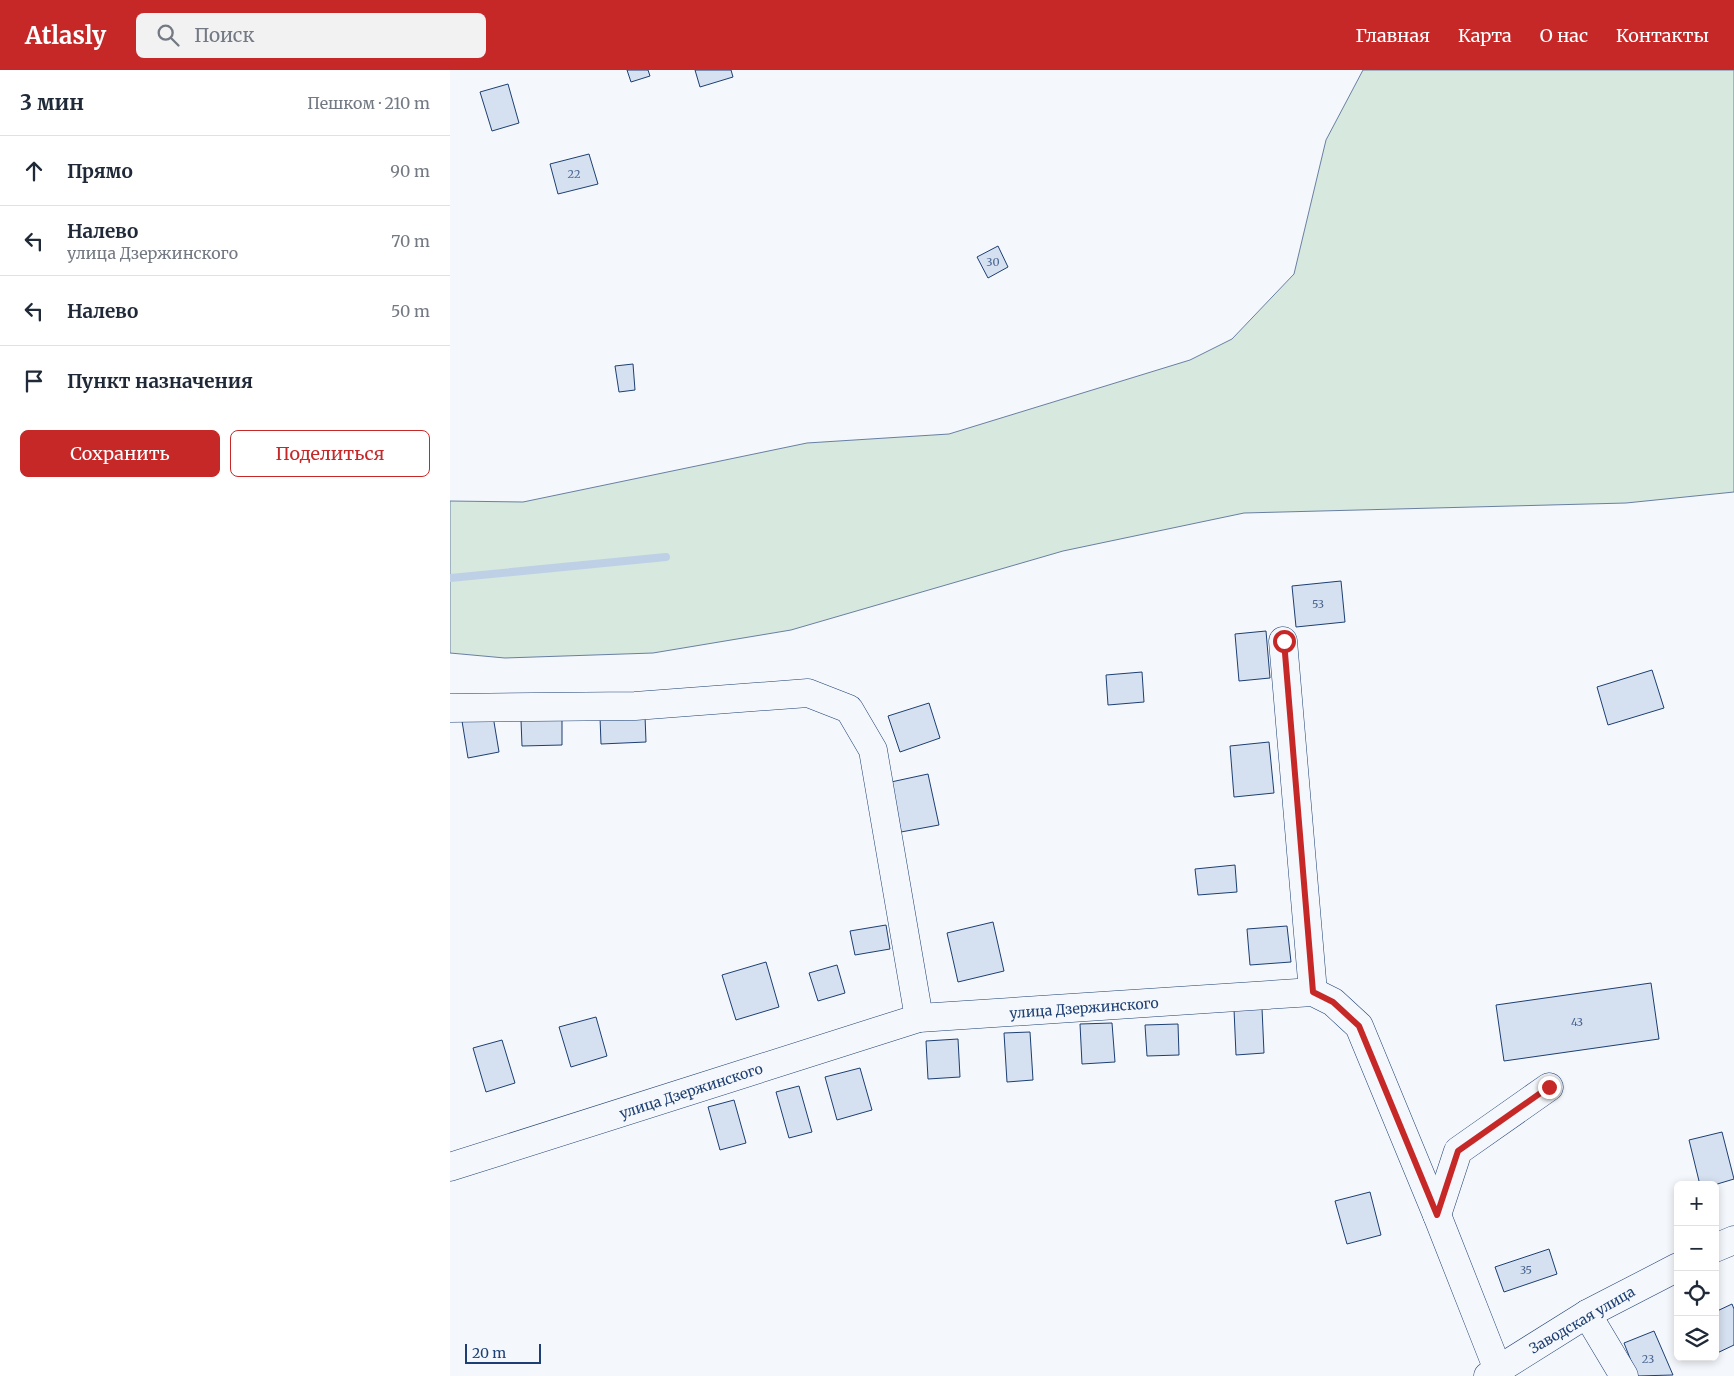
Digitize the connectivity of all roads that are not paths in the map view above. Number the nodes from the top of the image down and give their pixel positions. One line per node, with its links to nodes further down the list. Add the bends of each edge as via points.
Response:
1 (1284, 641): 3 (street)
2 (450, 708): 4 (street, via 635,706 808,693 849,709 873,750)
3 (1313, 992): 4 (street, улица Дзержинского); 7 (street, via 1333,1002 1359,1026)
4 (919, 1018): 6 (street, улица Дзержинского)
5 (1549, 1087): 7 (street, via 1458,1151)
6 (450, 1167)
7 (1437, 1215): 12 (street)
8 (1734, 1240): 9 (street)
9 (1719, 1246)
10 (1674, 1269): 11 (street, Заводская улица)
11 (1587, 1314): 12 (street, Заводская улица); 13 (street)
12 (1493, 1373)
13 (1624, 1376)

